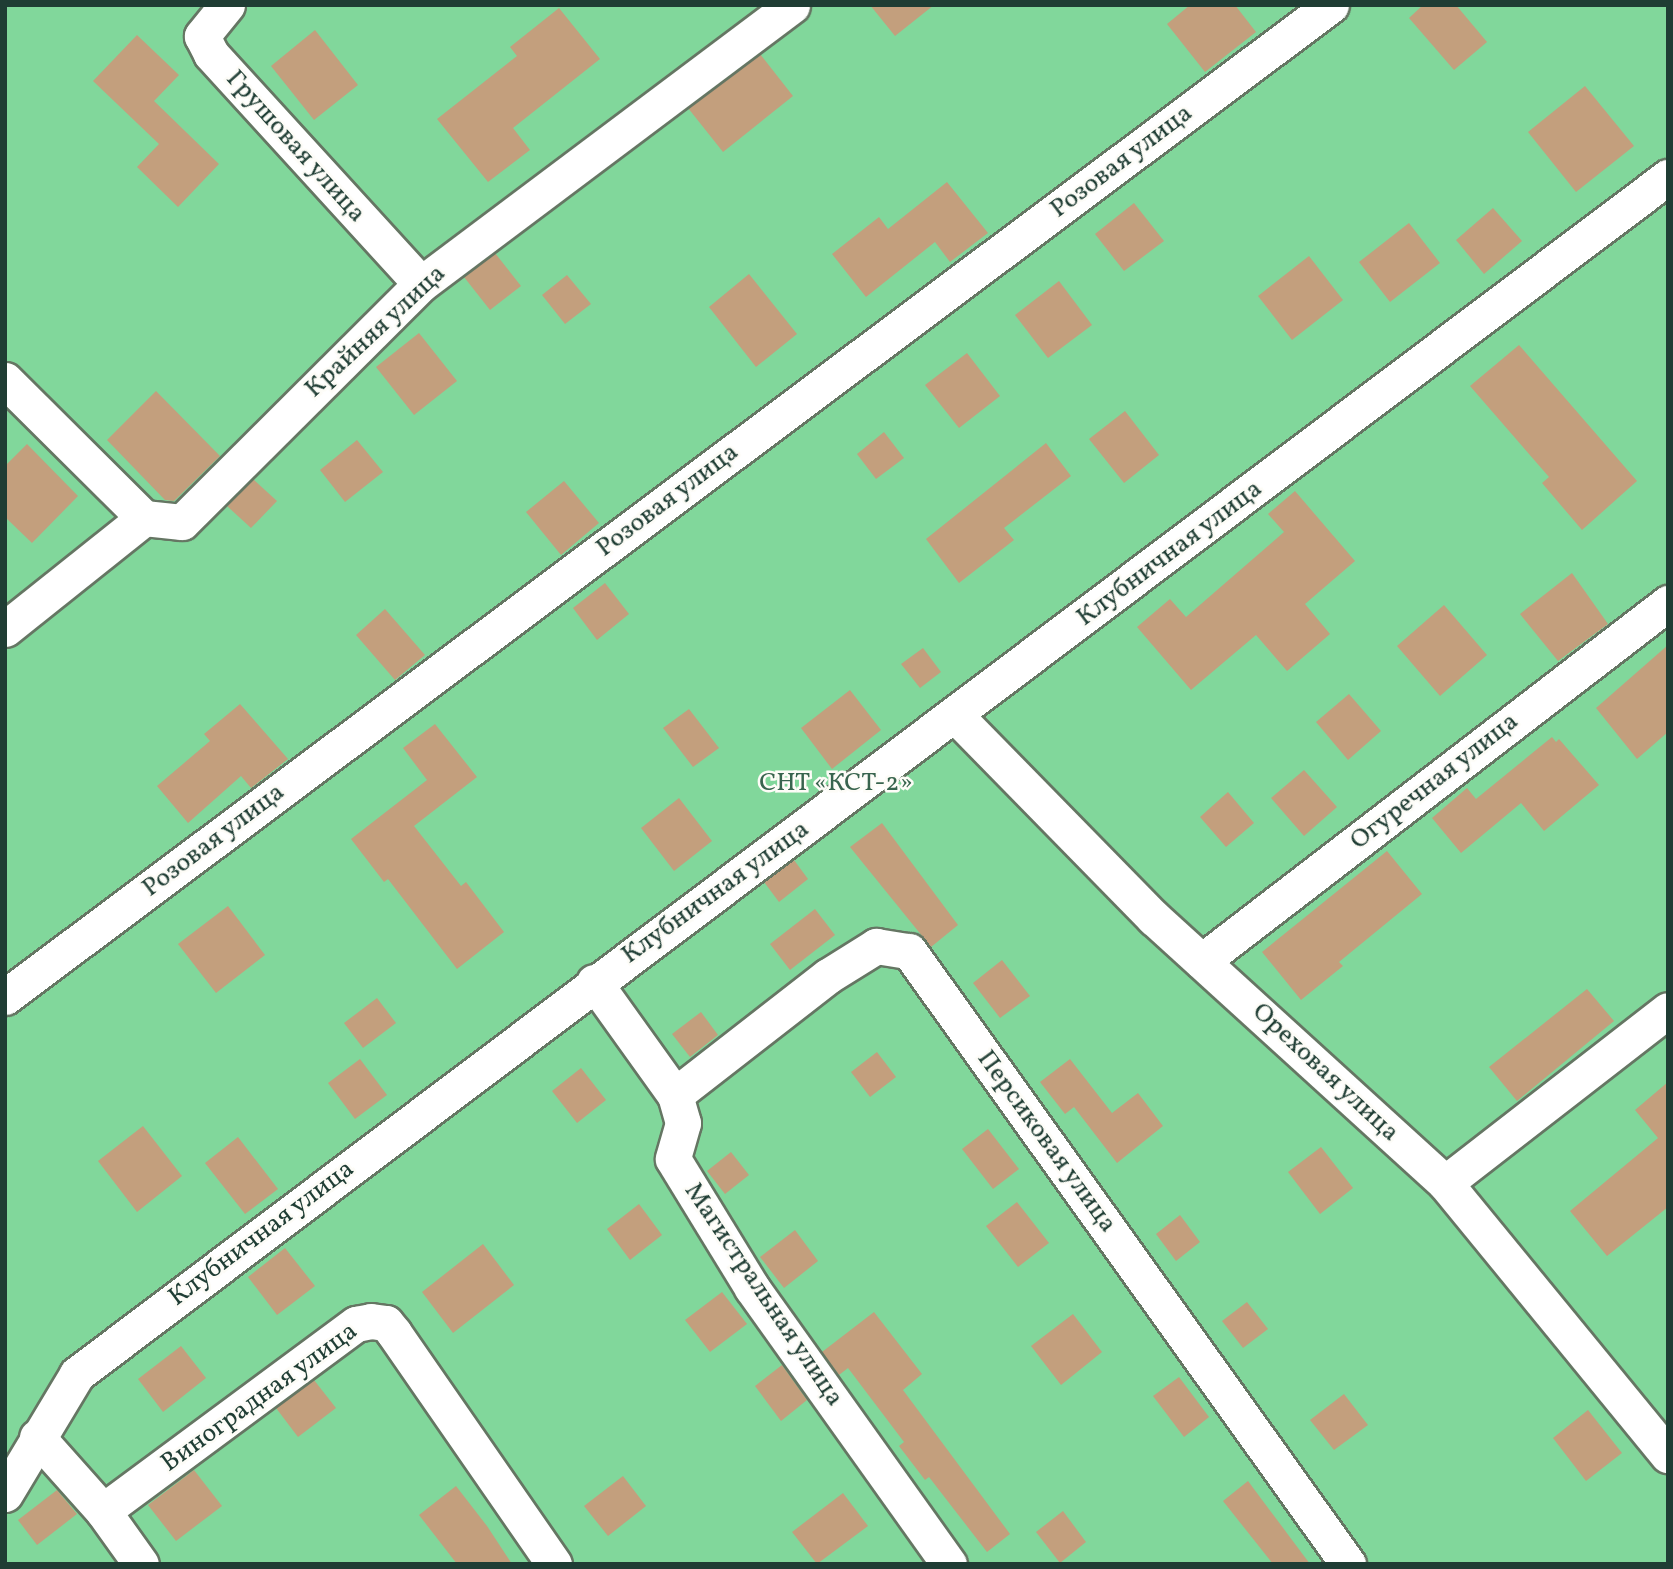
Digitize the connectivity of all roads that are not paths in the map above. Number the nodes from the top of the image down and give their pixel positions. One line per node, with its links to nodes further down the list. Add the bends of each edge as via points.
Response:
1 (227, 5): 5 (street, Грушовая улица, via 202,36 211,54)
2 (792, 5): 5 (street, Крайняя улица)
3 (1331, 5): 13 (street, Розовая улица)
4 (1668, 177): 10 (street, Клубничная улица)
5 (421, 284): 7 (street, Крайняя улица, via 182,522)
6 (5, 380): 7 (street)
7 (144, 518): 9 (street)
8 (1668, 603): 11 (street, Огуречная улица)
9 (5, 629)
10 (956, 716): 11 (street, Ореховая улица); 12 (street, Клубничная улица)
11 (1202, 961): 16 (street, Ореховая улица)
12 (594, 982): 15 (street, Магистральная улица); 17 (street, Клубничная улица, via 77,1374)
13 (5, 997)
14 (1668, 1010): 16 (street)
15 (676, 1095): 23 (street, Магистральная улица, via 683,1123 673,1159 752,1288); 24 (street, Персиковая улица, via 828,976 876,946 909,951)
16 (1445, 1183): 18 (street, Ореховая улица)
17 (37, 1437): 19 (street, Клубничная улица); 20 (street)
18 (1668, 1455)
19 (5, 1494)
20 (103, 1511): 21 (street); 22 (street, Виноградная улица, via 356,1324 386,1323)
21 (141, 1564)
22 (554, 1564)
23 (949, 1564)
24 (1348, 1564)

